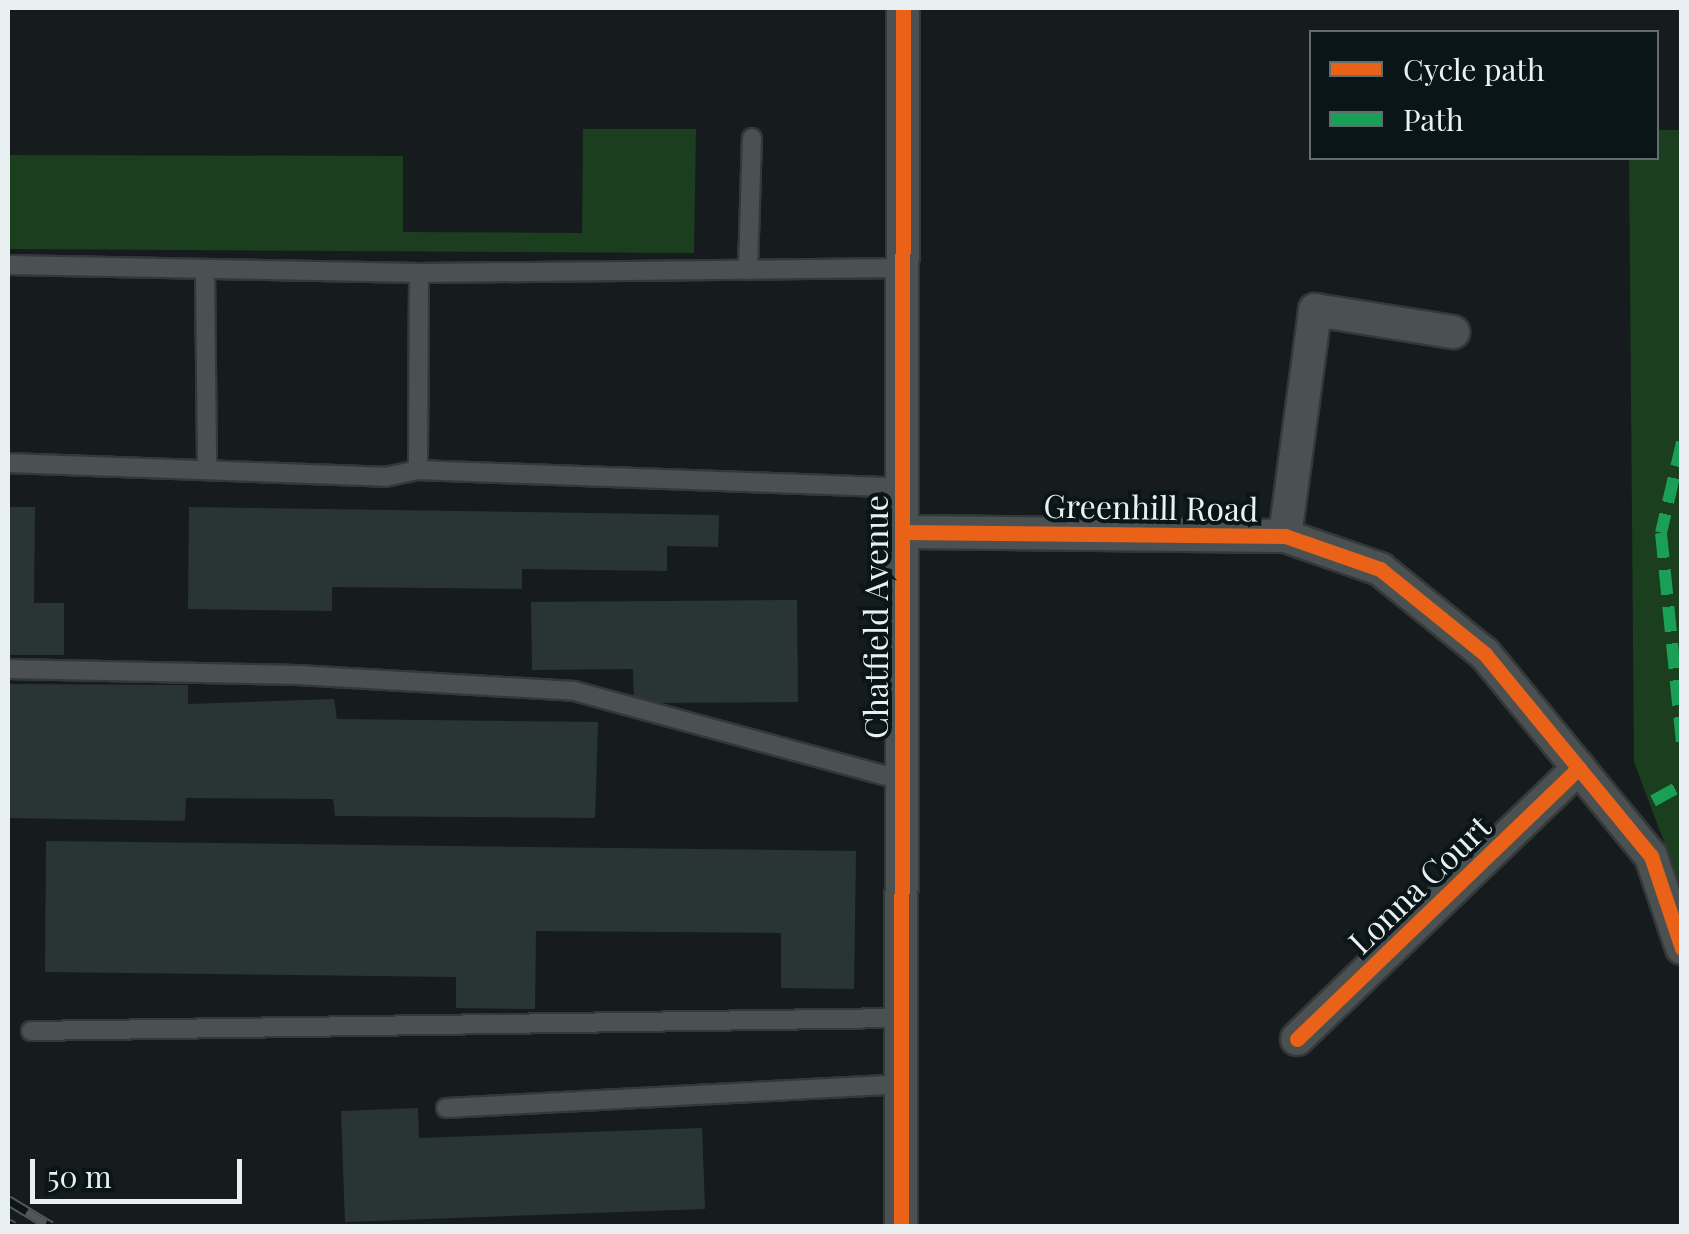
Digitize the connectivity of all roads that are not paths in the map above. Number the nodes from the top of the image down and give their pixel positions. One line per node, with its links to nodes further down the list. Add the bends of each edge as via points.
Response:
1 (903, 8): 4 (street, Chatfield Avenue)
2 (752, 138): 6 (lane)
3 (8, 265): 5 (lane)
4 (903, 268): 6 (lane); 12 (street, Chatfield Avenue)
5 (205, 269): 7 (lane); 10 (lane)
6 (748, 270): 7 (lane)
7 (420, 273): 11 (lane)
8 (1453, 332): 14 (street, via 1315,310)
9 (8, 462): 10 (lane)
10 (206, 470): 11 (lane, via 385,476)
11 (418, 470): 12 (lane)
12 (903, 488): 13 (street, Chatfield Avenue)
13 (903, 532): 14 (street, Greenhill Road); 17 (street, Chatfield Avenue)
14 (1285, 536): 16 (street, Greenhill Road, via 1380,569 1485,654)
15 (8, 669): 17 (lane, via 298,674 574,691)
16 (1579, 768): 18 (street, Greenhill Road, via 1650,856); 21 (street, Lonna Court)
17 (902, 780): 19 (street, Chatfield Avenue)
18 (1682, 948)
19 (901, 1018): 20 (lane); 22 (street, Chatfield Avenue)
20 (32, 1032)
21 (1297, 1038)
22 (901, 1084): 23 (lane); 24 (street, Chatfield Avenue)
23 (446, 1108)
24 (900, 1226)

